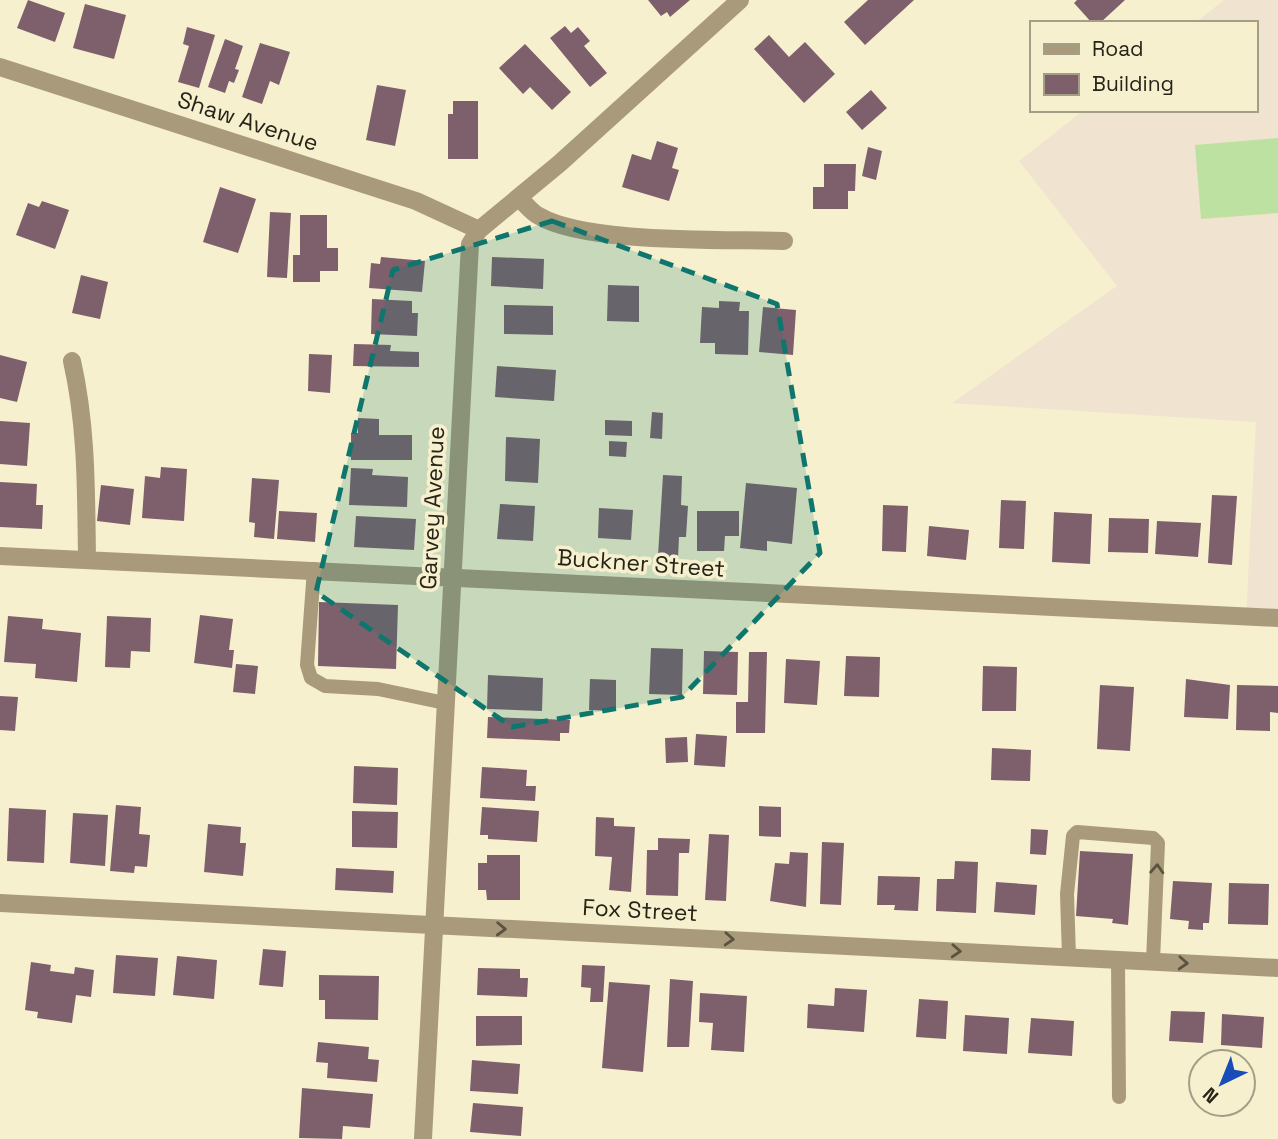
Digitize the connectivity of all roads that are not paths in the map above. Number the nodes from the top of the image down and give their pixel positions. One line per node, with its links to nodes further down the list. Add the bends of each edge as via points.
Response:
1 (740, 0): 3 (street)
2 (0, 67): 4 (street, Shaw Avenue, via 416,201)
3 (519, 198): 4 (street); 5 (street, via 538,215 575,228 620,235)
4 (479, 230): 10 (street, Garvey Avenue, via 470,244)
5 (785, 241)
6 (72, 361): 8 (street, via 86,443)
7 (0, 556): 8 (street, Buckner Street)
8 (87, 559): 9 (street, Buckner Street)
9 (314, 569): 10 (street, Buckner Street); 12 (lane, via 307,665 311,678 325,686 378,689)
10 (453, 575): 11 (street, Buckner Street, via 750,595); 12 (street, Garvey Avenue)
11 (1278, 618)
12 (446, 704): 14 (street, Garvey Avenue)
13 (0, 903): 14 (street, Fox Street)
14 (433, 927): 15 (street, Fox Street, one-way to 15); 20 (street, Garvey Avenue)
15 (1069, 957): 16 (street, Fox Street); 17 (lane, one-way to 15, via 1158,843 1153,838 1077,832 1067,894)
16 (1118, 960): 17 (street, Fox Street); 19 (lane)
17 (1153, 961): 18 (street, Fox Street, one-way to 18)
18 (1278, 968)
19 (1119, 1097)
20 (423, 1139)

